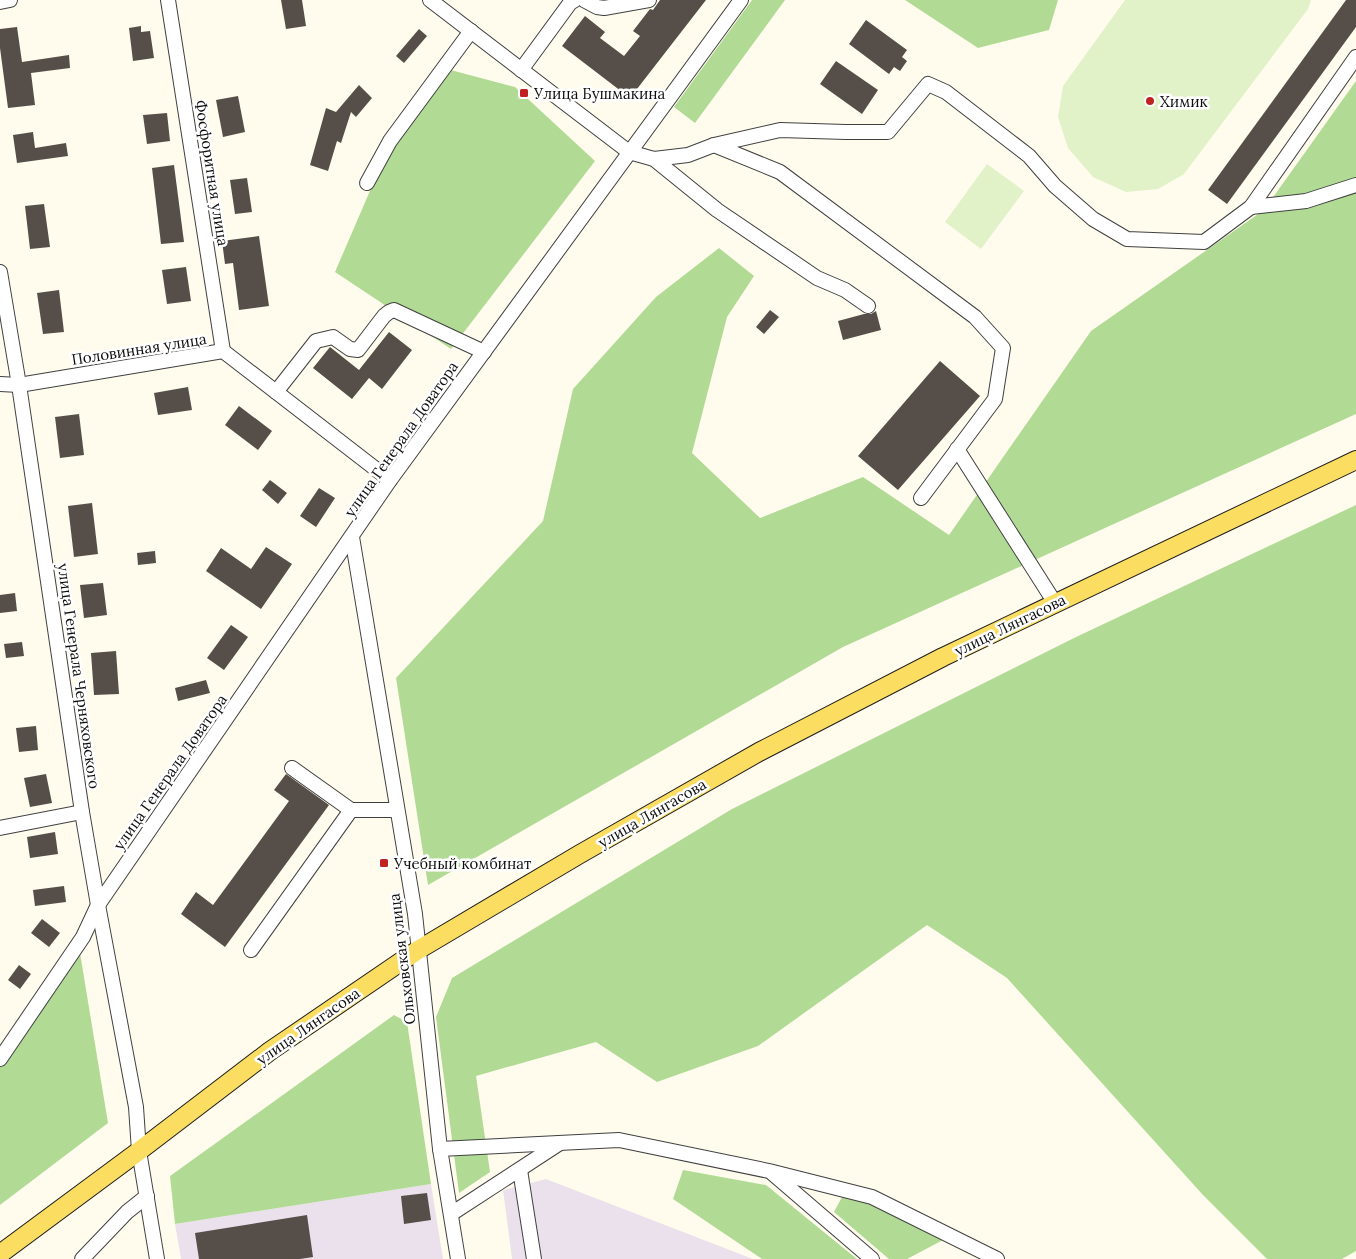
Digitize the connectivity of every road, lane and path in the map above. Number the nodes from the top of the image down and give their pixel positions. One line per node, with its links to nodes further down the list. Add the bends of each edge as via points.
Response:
1 (10, 0): 8 (street)
2 (168, 0): 20 (street, Фосфоритная улица)
3 (430, 0): 9 (street)
4 (575, 0): 11 (street)
5 (584, 0): 6 (street, via 597,8)
6 (649, 0)
7 (741, 0): 13 (street, улица Генерала Доватора)
8 (0, 2)
9 (471, 31): 11 (street); 15 (street, via 390,141)
10 (1356, 57): 17 (street)
11 (521, 70): 13 (street)
12 (714, 145): 14 (street, via 688,155); 17 (street, via 780,130 888,132 928,84 946,92 1030,156 1055,186 1093,219 1126,239 1204,242); 25 (street, via 780,172 976,317 1003,348 994,399)
13 (629, 152): 14 (street); 21 (street, улица Генерала Доватора)
14 (654, 159): 19 (street, via 717,210 817,278 845,290)
15 (367, 183)
16 (1356, 185): 17 (street, via 1306,201)
17 (1251, 207)
18 (0, 272): 23 (street, улица Генерала Черняховского)
19 (868, 306)
20 (223, 351): 23 (street, Половинная улица); 24 (street, Половинная улица)
21 (484, 352): 24 (street, via 394,310 384,316 358,350 350,349 333,338 316,340); 27 (street, улица Генерала Доватора)
22 (0, 384): 23 (street, Половинная улица)
23 (19, 385): 34 (street, улица Генерала Черняховского)
24 (276, 392): 27 (street, Половинная улица)
25 (957, 449): 28 (street); 30 (street)
26 (1356, 460): 30 (main road, улица Лянгасова)
27 (390, 480): 29 (street, улица Генерала Доватора)
28 (921, 498)
29 (352, 537): 33 (street, Ольховская улица); 36 (street, улица Генерала Доватора)
30 (1055, 603): 38 (main road, улица Лянгасова, via 759,752)
31 (292, 768): 32 (street)
32 (351, 810): 33 (street); 37 (street)
33 (397, 810): 38 (street, Ольховская улица)
34 (82, 812): 35 (street); 36 (street, улица Генерала Черняховского)
35 (0, 828)
36 (98, 905): 39 (street, via 83,937); 42 (street, улица Генерала Черняховского, via 136,1107)
37 (251, 950)
38 (418, 950): 41 (street, Ольховская улица); 42 (main road, улица Лянгасова, via 270,1051)
39 (0, 1059)
40 (561, 1143): 41 (street); 43 (street); 44 (street, via 619,1140)
41 (440, 1149): 46 (street, Ольховская улица)
42 (140, 1151): 45 (street, улица Генерала Черняховского); 47 (main road, улица Лянгасова)
43 (520, 1170): 46 (street); 51 (street)
44 (769, 1172): 52 (street); 53 (street, via 872,1197)
45 (147, 1196): 48 (street, via 127,1212); 49 (street, улица Генерала Черняховского)
46 (451, 1214): 50 (street, Ольховская улица)
47 (0, 1254)
48 (86, 1257)
49 (157, 1259)
50 (458, 1259)
51 (534, 1259)
52 (872, 1259)
53 (996, 1259)

